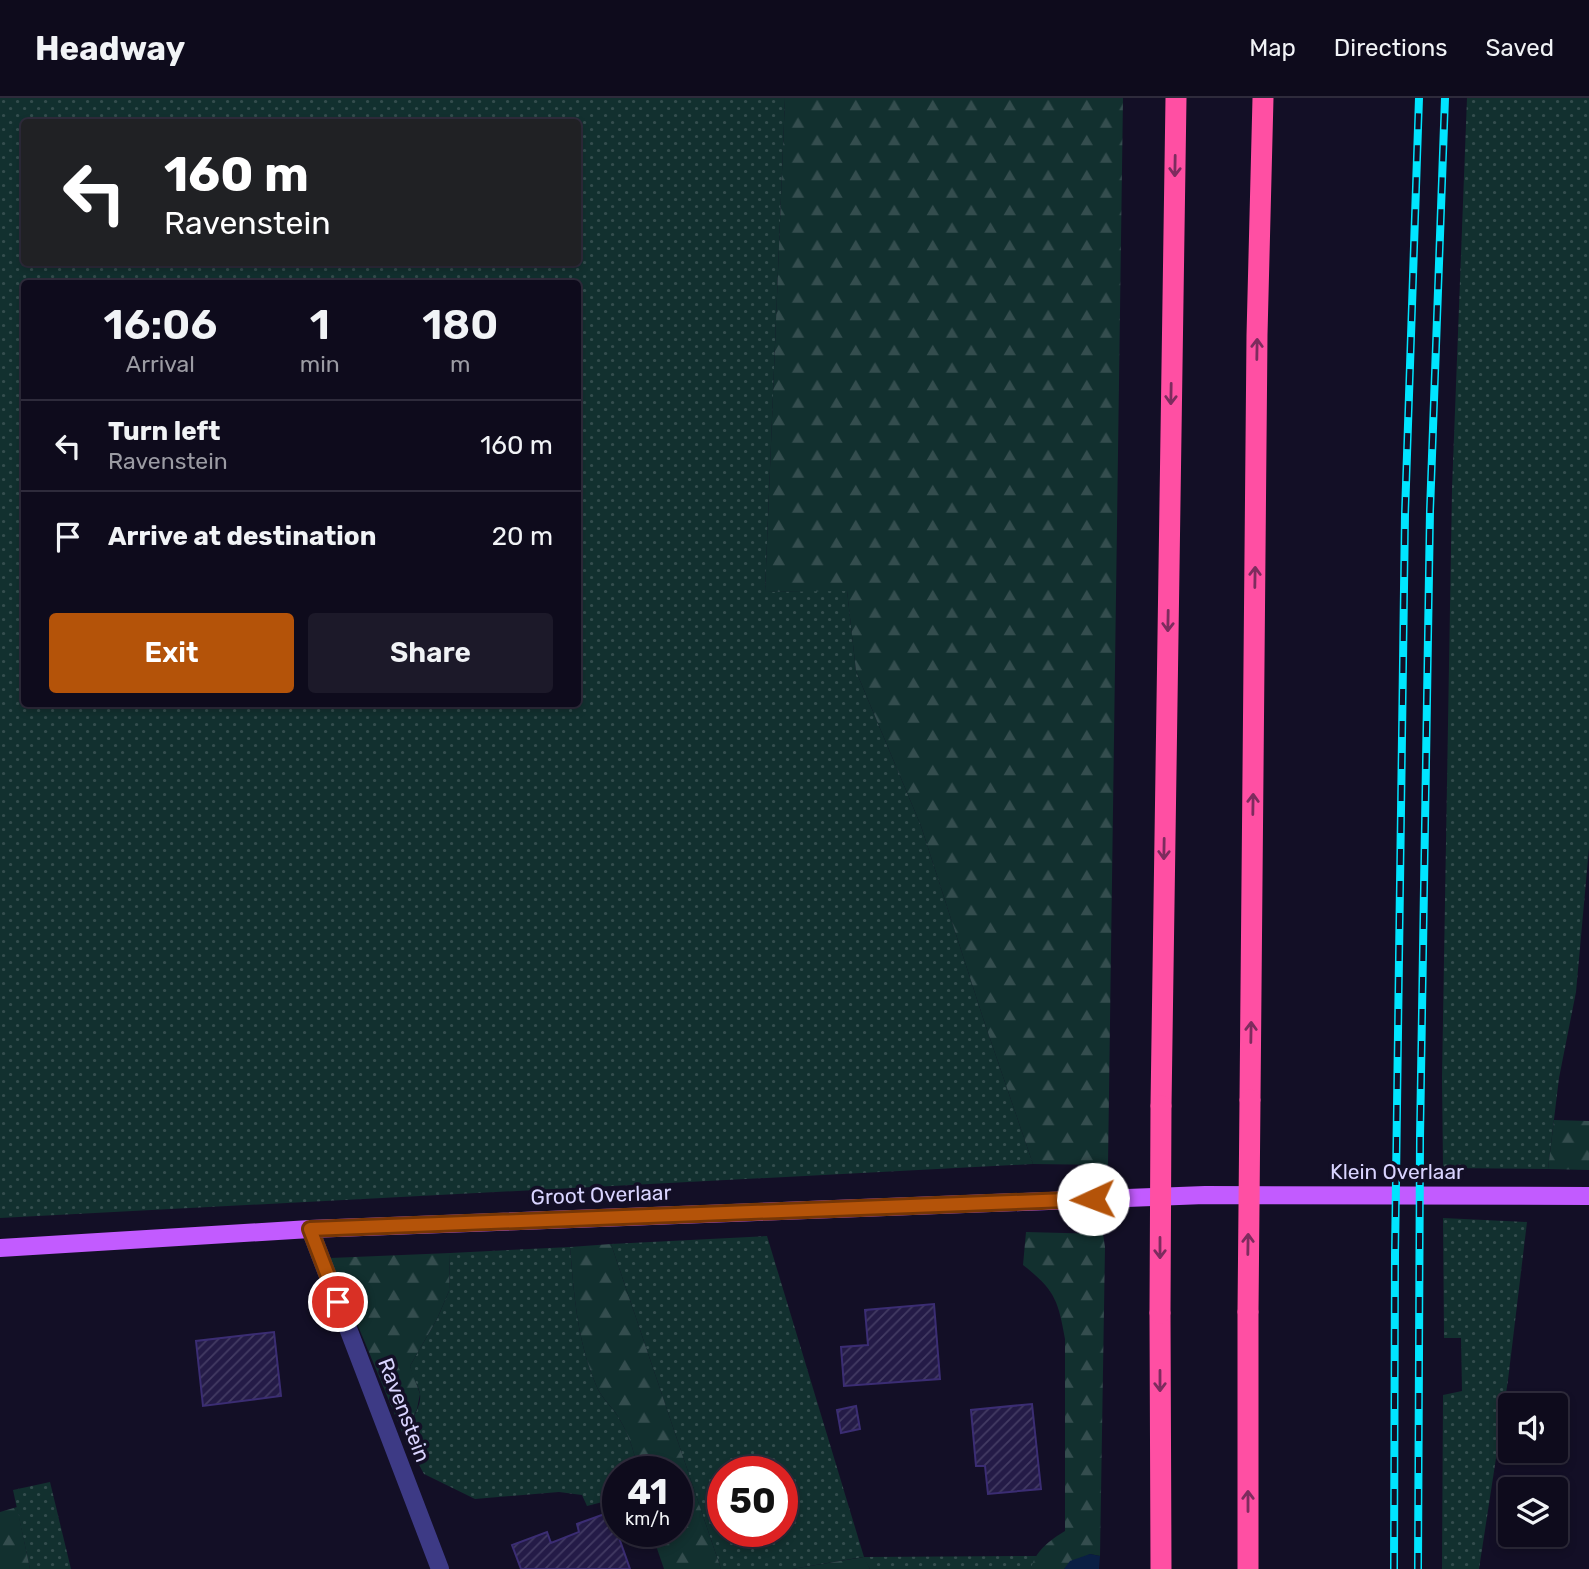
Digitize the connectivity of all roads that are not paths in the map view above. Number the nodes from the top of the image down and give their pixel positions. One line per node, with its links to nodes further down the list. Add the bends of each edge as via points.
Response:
1 (1176, 98): 8 (highway, one-way to 8, bridge, via 1161,1107)
2 (1263, 98): 9 (highway, one-way to 2, bridge, via 1257,321)
3 (1205, 1195): 4 (main road, Klein Overlaar); 5 (main road, Groot Overlaar)
4 (1589, 1196)
5 (310, 1229): 6 (main road, Groot Overlaar); 7 (street, Ravenstein)
6 (0, 1248)
7 (440, 1569)
8 (1161, 1569)
9 (1248, 1569)

